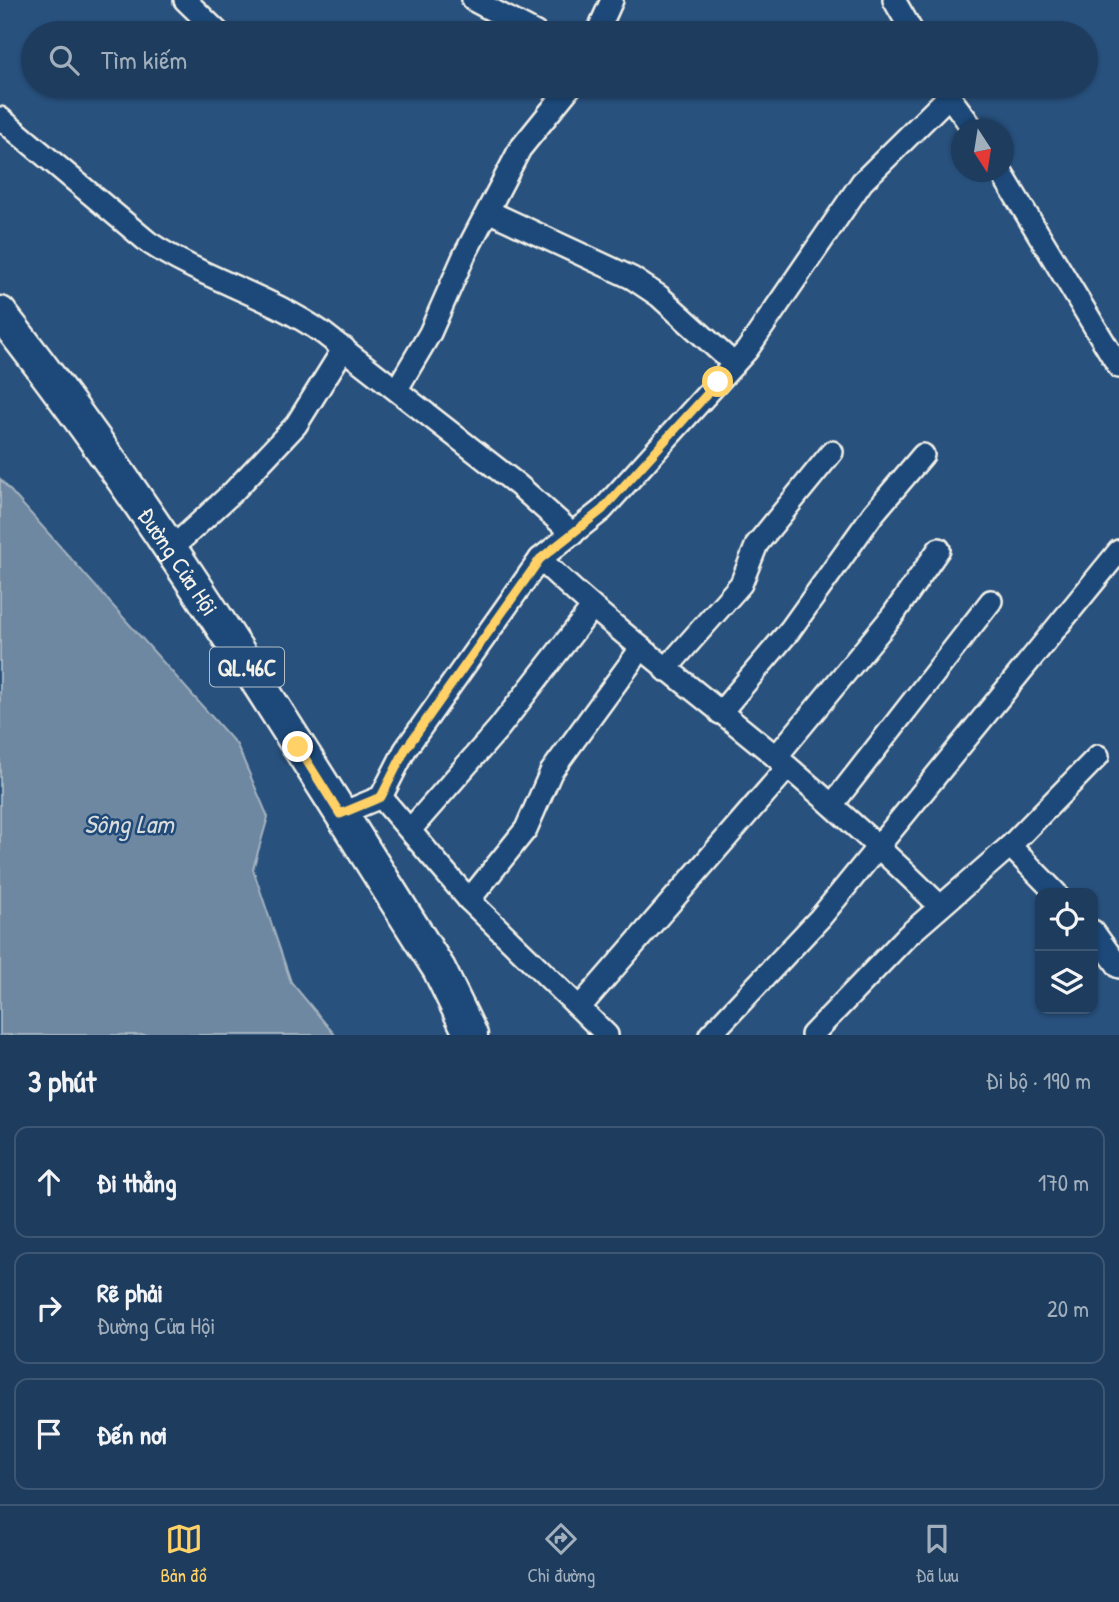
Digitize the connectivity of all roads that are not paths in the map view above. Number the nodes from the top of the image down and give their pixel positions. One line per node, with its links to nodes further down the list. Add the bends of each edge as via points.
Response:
1 (185, 0): 5 (street)
2 (473, 0): 6 (street)
3 (612, 0): 7 (street)
4 (894, 0): 8 (street)
5 (207, 21)
6 (513, 21)
7 (602, 21)
8 (906, 21)
9 (561, 98): 15 (street, via 520,149)
10 (939, 98): 18 (street, via 862,182 760,334)
11 (950, 98): 13 (street)
12 (0, 118): 17 (street, via 148,242 194,269 293,313)
13 (966, 119)
14 (1007, 182): 19 (street)
15 (488, 211): 18 (street, via 632,278 659,296); 20 (street, via 430,333)
16 (0, 313): 24 (main road, Đường Cửa Hội / QL.46C)
17 (344, 348): 20 (street); 24 (street, via 296,425)
18 (734, 364): 23 (street, via 602,510)
19 (1119, 366)
20 (397, 389): 23 (street)
21 (832, 452): 31 (street, via 757,544 741,584)
22 (923, 455): 32 (street, via 873,514 790,630)
23 (572, 534): 27 (street)
24 (171, 549): 37 (main road, Đường Cửa Hội / QL.46C)
25 (939, 549): 34 (street)
26 (1119, 551): 40 (street)
27 (540, 559): 29 (street); 35 (street, via 405,750)
28 (991, 601): 36 (street)
29 (592, 608): 30 (street); 38 (street, via 499,728)
30 (640, 650): 31 (street); 42 (street, via 551,772 526,829)
31 (665, 670): 32 (street)
32 (720, 713): 34 (street)
33 (1098, 756): 39 (street)
34 (782, 762): 36 (street); 46 (street)
35 (381, 797): 37 (street); 38 (street)
36 (832, 805): 40 (street)
37 (340, 814): 47 (main road, Đường Cửa Hội / QL.46C, via 439,969)
38 (410, 830): 42 (street)
39 (1010, 846): 41 (street); 43 (street)
40 (880, 847): 43 (street); 49 (street, via 771,974)
41 (1051, 888)
42 (469, 900): 46 (street)
43 (940, 906): 50 (street)
44 (1098, 938): 45 (street)
45 (1119, 967)
46 (580, 1007): 48 (street)
47 (471, 1035)
48 (607, 1035)
49 (710, 1035)
50 (812, 1035)

